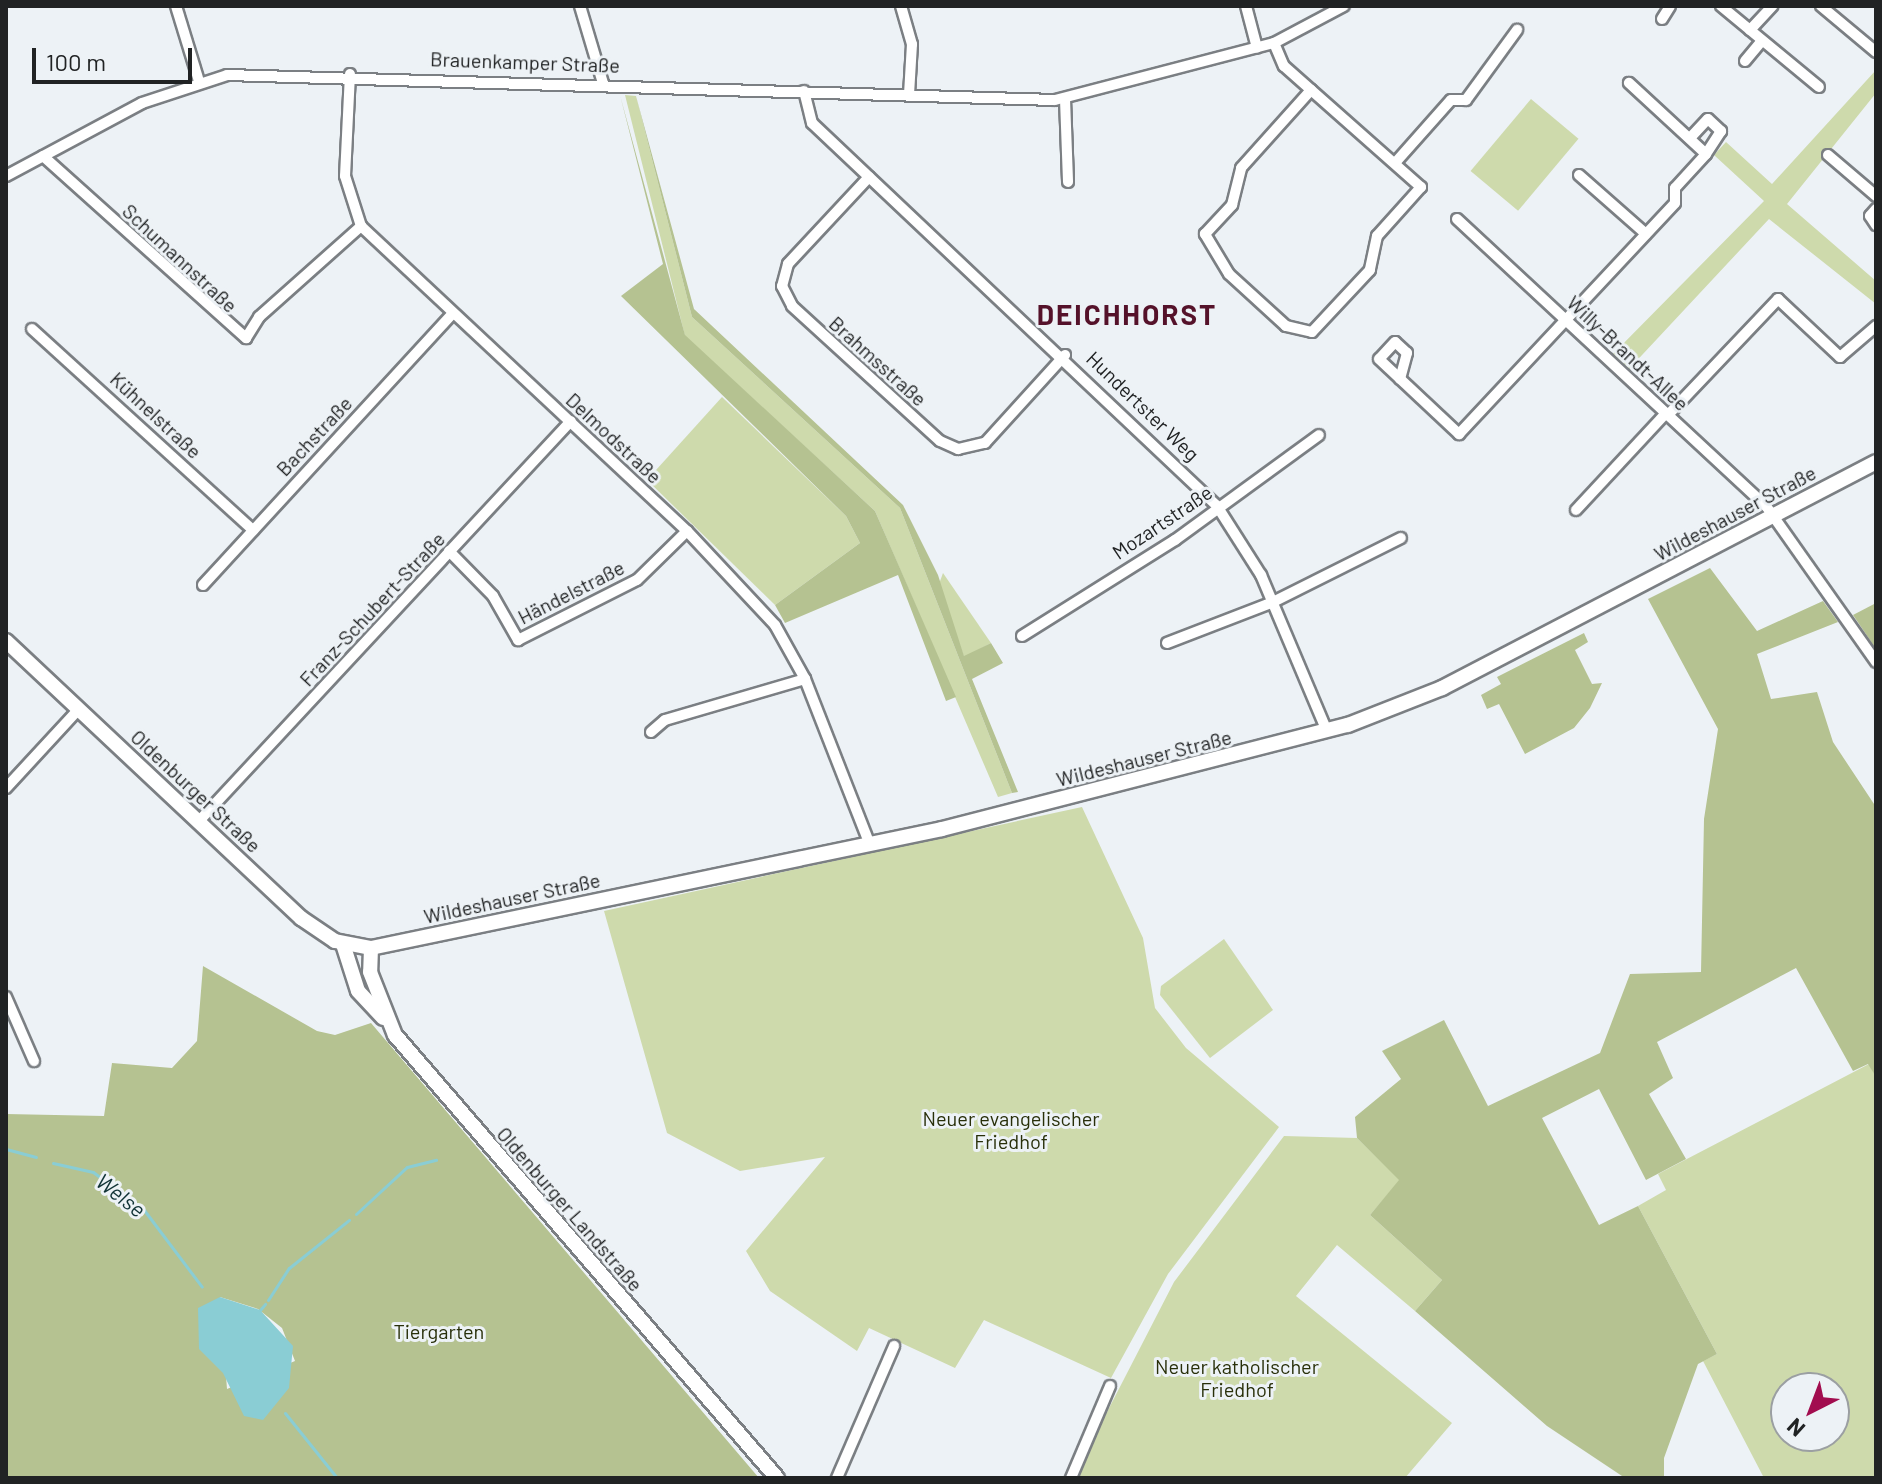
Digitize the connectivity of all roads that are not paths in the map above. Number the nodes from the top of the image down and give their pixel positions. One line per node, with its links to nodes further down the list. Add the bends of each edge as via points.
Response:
1 (176, 6): 19 (street)
2 (580, 6): 20 (street)
3 (901, 6): 25 (street, via 912,44)
4 (1246, 6): 15 (street)
5 (1344, 6): 14 (street, Brauenkamper Straße)
6 (1670, 6): 10 (street)
7 (1721, 6): 12 (street)
8 (1772, 6): 12 (street)
9 (1821, 6): 16 (street)
10 (1662, 19)
11 (1517, 30): 31 (street, via 1466,100 1451,100)
12 (1750, 30): 13 (street)
13 (1762, 41): 17 (street); 22 (street)
14 (1274, 43): 15 (street, Brauenkamper Straße); 23 (street, via 1284,66)
15 (1257, 48): 26 (street, Brauenkamper Straße)
16 (1876, 52)
17 (1745, 61)
18 (350, 74): 19 (street, Brauenkamper Straße, via 251,72); 20 (street, Brauenkamper Straße); 40 (street, Delmodstraße, via 345,176)
19 (199, 81): 30 (street, Brauenkamper Straße)
20 (603, 83): 24 (street, Brauenkamper Straße)
21 (1629, 83): 27 (street)
22 (1819, 87)
23 (1311, 90): 31 (street); 31 (street, via 1241,168 1232,205 1205,234 1229,274 1286,326 1312,332 1370,270 1377,236 1421,187)
24 (804, 91): 25 (street, Brauenkamper Straße); 34 (street, Hundertster Weg, via 812,123)
25 (909, 95): 26 (street, Brauenkamper Straße)
26 (1065, 99): 35 (street)
27 (1690, 138): 28 (street); 28 (street, via 1708,119 1721,131)
28 (1706, 154): 41 (street)
29 (1828, 155): 36 (street)
30 (43, 156): 33 (street, Brauenkamper Straße); 40 (street, Schumannstraße, via 246,338 259,317)
31 (1395, 163)
32 (1579, 175): 41 (street)
33 (6, 176)
34 (869, 177): 46 (street, Hundertster Weg); 46 (street, Brahmsstraße, via 781,280 792,306 940,441 969,449 985,443)
35 (1068, 182)
36 (1876, 196)
37 (1876, 209): 39 (street, via 1870,216)
38 (1457, 219): 43 (street, Willy-Brandt-Allee)
39 (1876, 225)
40 (361, 226): 42 (street, Delmodstraße)
41 (1646, 234): 43 (street)
42 (453, 313): 49 (street, Delmodstraße); 55 (street, Bachstraße)
43 (1566, 320): 47 (street, via 1459,434); 48 (street, Willy-Brandt-Allee)
44 (1876, 326): 48 (street, via 1840,357 1778,299)
45 (32, 329): 55 (street, Kühnelstraße)
46 (1065, 355): 52 (street, Hundertster Weg)
47 (1400, 379)
48 (1667, 414): 53 (street); 54 (street, Willy-Brandt-Allee)
49 (571, 421): 56 (street, Delmodstraße); 58 (street, Franz-Schubert-Straße)
50 (1319, 435): 52 (street, Mozartstraße)
51 (1876, 462): 54 (main road, Wildeshauser Straße)
52 (1217, 506): 60 (street, Hundertster Weg); 61 (street, Mozartstraße)
53 (1576, 510)
54 (1772, 516): 64 (street, Willy-Brandt-Allee); 67 (main road, Wildeshauser Straße, via 1442,688)
55 (253, 530): 59 (street, Bachstraße)
56 (687, 531): 58 (street, Händelstraße, via 637,580 518,640 493,596); 65 (street, Delmodstraße, via 775,625)
57 (1401, 538): 60 (street)
58 (449, 551): 70 (street, Franz-Schubert-Straße)
59 (203, 585)
60 (1273, 602): 63 (street); 67 (street, Hundertster Weg)
61 (1022, 636)
62 (6, 641): 66 (main road, Oldenburger Straße)
63 (1167, 643)
64 (1876, 662)
65 (805, 679): 68 (street, via 665,720); 71 (street, Delmodstraße)
66 (79, 709): 69 (street); 70 (main road, Oldenburger Straße)
67 (1327, 731): 71 (main road, Wildeshauser Straße)
68 (651, 732)
69 (6, 788)
70 (199, 821): 72 (main road, Oldenburger Straße, via 301,918)
71 (870, 845): 73 (main road, Wildeshauser Straße)
72 (343, 944): 73 (main road, Oldenburger Straße); 75 (main road, via 358,991)
73 (371, 948): 75 (main road, Oldenburger Landstraße)
74 (6, 997): 76 (street)
75 (384, 1018): 79 (main road, Oldenburger Landstraße)
76 (34, 1061)
77 (894, 1346): 80 (street)
78 (1110, 1386): 81 (street)
79 (777, 1478)
80 (837, 1478)
81 (1071, 1478)

